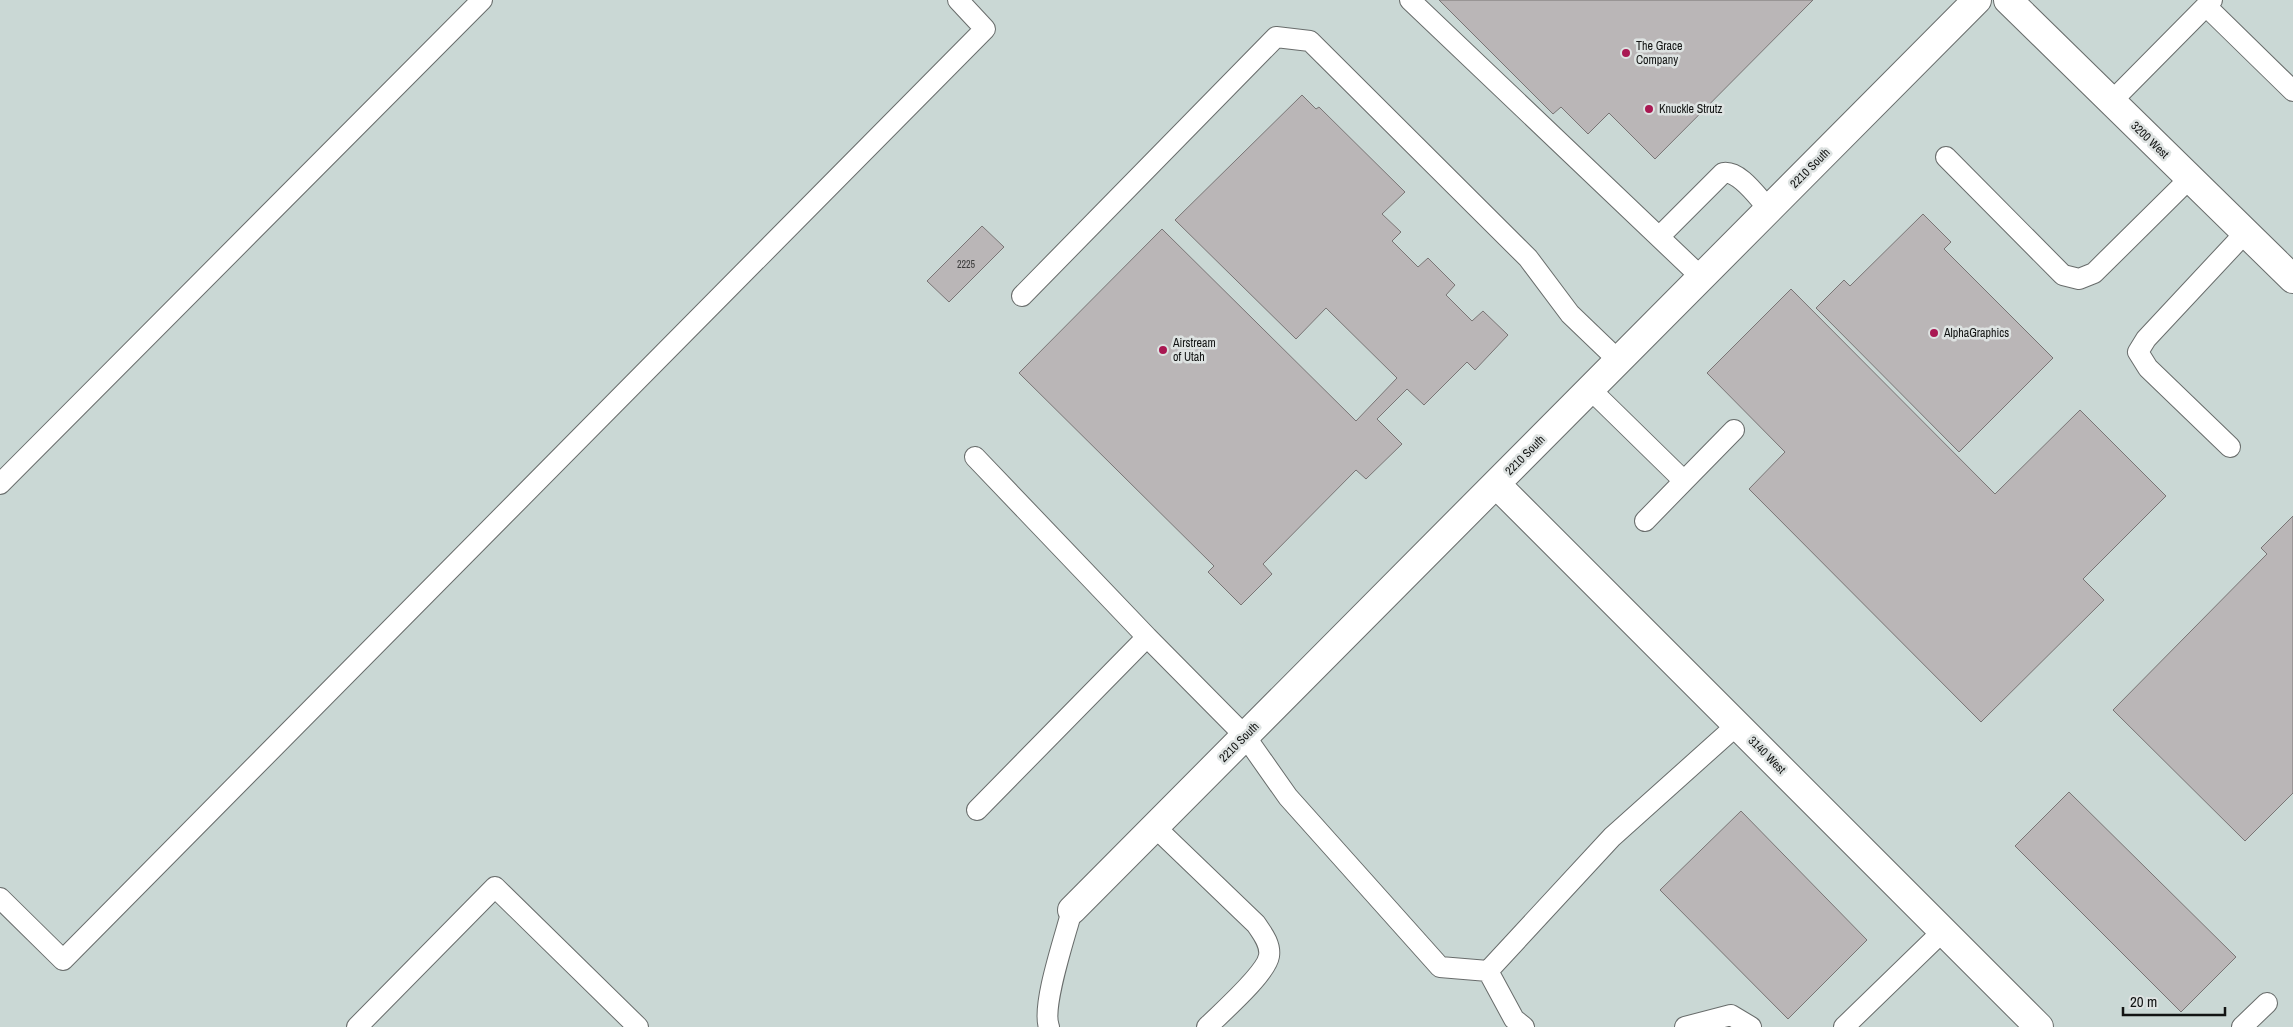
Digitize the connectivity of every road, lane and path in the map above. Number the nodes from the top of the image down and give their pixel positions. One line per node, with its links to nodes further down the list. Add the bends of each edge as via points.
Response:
1 (482, 0): 23 (lane)
2 (958, 0): 31 (lane, via 985,28 63,960)
3 (1410, 0): 13 (lane)
4 (1977, 0): 11 (street, 2210 South)
5 (2008, 0): 8 (street, 3200 West)
6 (2209, 3): 7 (lane); 8 (lane)
7 (2293, 91)
8 (2110, 102): 10 (street, 3200 West)
9 (1946, 157): 10 (lane, via 2063,276 2079,279 2094,273)
10 (2190, 178): 12 (street, 3200 West)
11 (1770, 209): 13 (lane, via 1730,171 1723,173); 14 (street, 2210 South)
12 (2245, 234): 15 (street, 3200 West); 20 (lane, via 2146,339 2138,352 2148,368)
13 (1659, 237): 14 (lane)
14 (1701, 278): 17 (street, 2210 South)
15 (2293, 279)
16 (1022, 296): 17 (lane, via 1276,37 1310,41 1528,258 1570,314)
17 (1619, 361): 18 (street, 2210 South)
18 (1590, 389): 22 (lane); 24 (street, 2210 South)
19 (1734, 430): 22 (lane)
20 (2230, 447)
21 (975, 457): 26 (lane)
22 (1684, 481): 25 (lane)
23 (0, 484)
24 (1496, 484): 27 (street, 3140 West); 28 (street, 2210 South)
25 (1646, 521)
26 (1147, 637): 28 (lane); 29 (lane)
27 (1737, 725): 33 (street, 3140 West); 34 (lane, via 1612,837)
28 (1245, 736): 30 (street, 2210 South); 34 (lane, via 1288,796 1440,967)
29 (977, 810)
30 (1155, 827): 32 (street, 2210 South); 39 (lane, via 1256,924 1267,942 1269,956 1262,971)
31 (0, 898)
32 (1072, 910): 38 (lane, via 1052,984 1046,1020)
33 (1943, 931): 43 (lane); 44 (street, 3140 West)
34 (1488, 971): 40 (lane, via 1514,1019)
35 (2267, 1003): 45 (lane)
36 (357, 1027): 37 (lane, via 495,888)
37 (638, 1027)
38 (1049, 1027)
39 (1207, 1027)
40 (1524, 1027)
41 (1685, 1027): 42 (lane, via 1731,1015)
42 (1751, 1027)
43 (1844, 1027)
44 (2039, 1027)
45 (2242, 1027)

